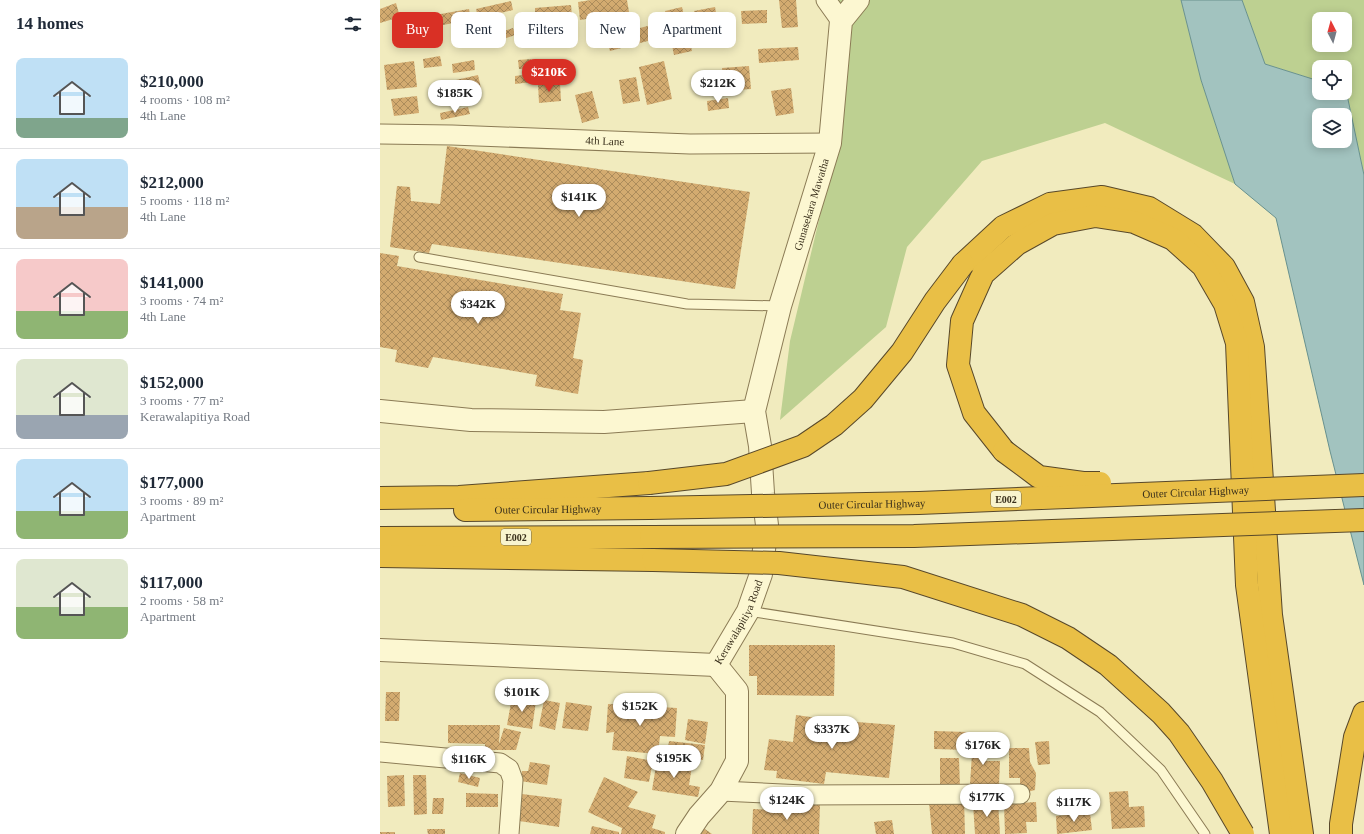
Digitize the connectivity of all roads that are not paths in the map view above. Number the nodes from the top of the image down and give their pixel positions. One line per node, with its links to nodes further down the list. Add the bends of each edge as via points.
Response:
1 (826, 0): 3 (street)
2 (858, 0): 3 (street)
3 (841, 21): 5 (street, Gunasekara Mawatha)
4 (380, 134): 5 (street, 4th Lane, via 690,144)
5 (830, 143): 7 (street, Gunasekara Mawatha)
6 (419, 258): 7 (lane, via 687,304)
7 (780, 306): 9 (street, Gunasekara Mawatha)
8 (380, 411): 9 (street, via 472,420 604,422)
9 (754, 411): 16 (street, Kerawalapitiya Road, via 767,525 761,574)
10 (1364, 485): 12 (highway, Outer Circular Highway / E002, bridge, via 919,503); 27 (highway, bridge, via 1083,483 1039,477 1004,451 974,413 958,365 962,321 983,274 1017,244 1053,224 1095,216 1134,222 1173,239 1203,266 1225,304 1237,343 1247,585)
11 (380, 498): 28 (highway, bridge, via 459,497 649,483 726,474 803,446 834,425 863,399 897,358 935,301 964,264 1003,227 1050,204 1102,197 1149,208 1193,235 1224,267 1243,302 1253,347 1271,615)
12 (380, 511)
13 (1364, 520): 14 (highway, E002, bridge, via 914,536)
14 (380, 538)
15 (380, 556): 26 (highway, bridge, via 778,563 903,577 1022,614 1068,638 1108,665 1161,713 1179,733 1212,781)
16 (748, 610): 18 (street, Kerawalapitiya Road); 25 (lane, via 953,643 1025,664 1100,712 1161,770)
17 (380, 650): 18 (street)
18 (716, 665): 21 (street, Kerawalapitiya Road, via 737,691 738,708 737,761)
19 (1364, 713): 29 (highway, via 1355,737)
20 (380, 752): 23 (street, via 500,763 509,769 513,780)
21 (721, 791): 22 (street, via 803,795); 24 (street, Kerawalapitiya Road)
22 (1020, 794)
23 (510, 834)
24 (687, 834)
25 (1205, 834)
26 (1243, 834)
27 (1281, 834)
28 (1302, 834)
29 (1341, 834)

